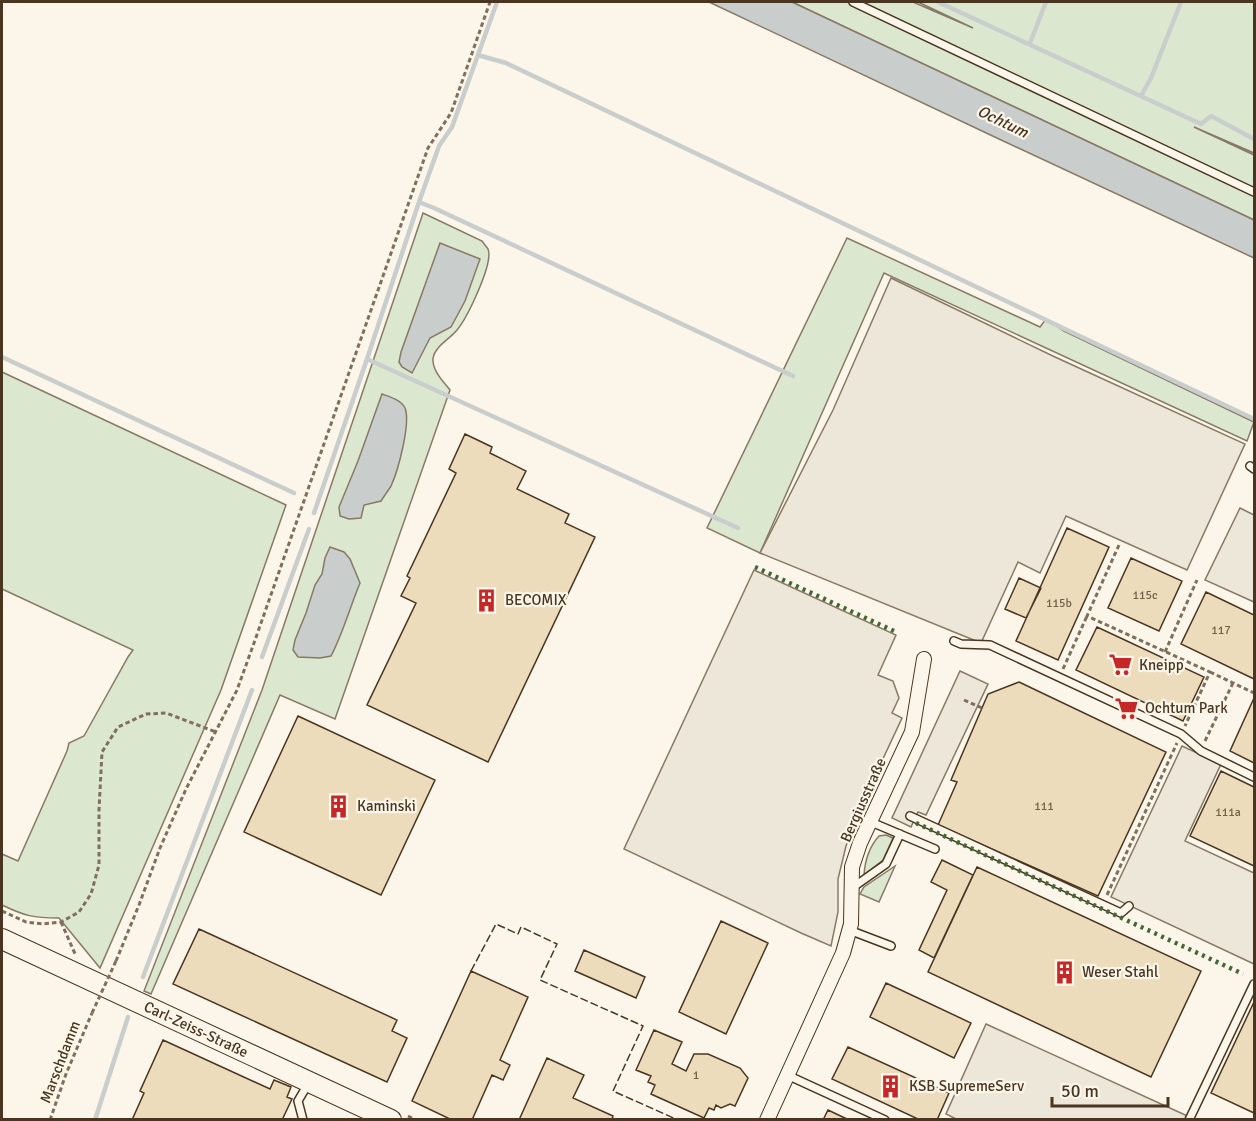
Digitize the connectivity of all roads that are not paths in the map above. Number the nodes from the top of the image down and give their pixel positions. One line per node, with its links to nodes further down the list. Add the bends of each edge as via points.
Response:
1 (854, 2): 2 (lane)
2 (1254, 192)
3 (954, 641): 5 (lane, via 990,645 1181,734 1201,751)
4 (924, 659): 7 (street, Bergiusstraße, via 912,732)
5 (1254, 777)
6 (910, 816): 11 (lane, via 1120,913)
7 (871, 822): 8 (lane); 10 (street, Bergiusstraße, via 852,867)
8 (900, 834): 9 (lane); 10 (lane, via 886,864)
9 (935, 849)
10 (852, 888): 12 (street, Bergiusstraße)
11 (1129, 906)
12 (849, 930): 14 (lane); 16 (street, Bergiusstraße, via 843,953)
13 (2, 939): 17 (main road, Carl-Zeiss-Straße)
14 (891, 946)
15 (1254, 984): 23 (lane)
16 (787, 1076): 21 (street, Bergiusstraße); 22 (lane)
17 (309, 1082): 18 (main road, Carl-Zeiss-Straße); 19 (lane, via 298,1101)
18 (366, 1114): 20 (main road, Carl-Zeiss-Straße)
19 (303, 1119)
20 (391, 1119)
21 (767, 1119)
22 (885, 1119)
23 (1189, 1119)

